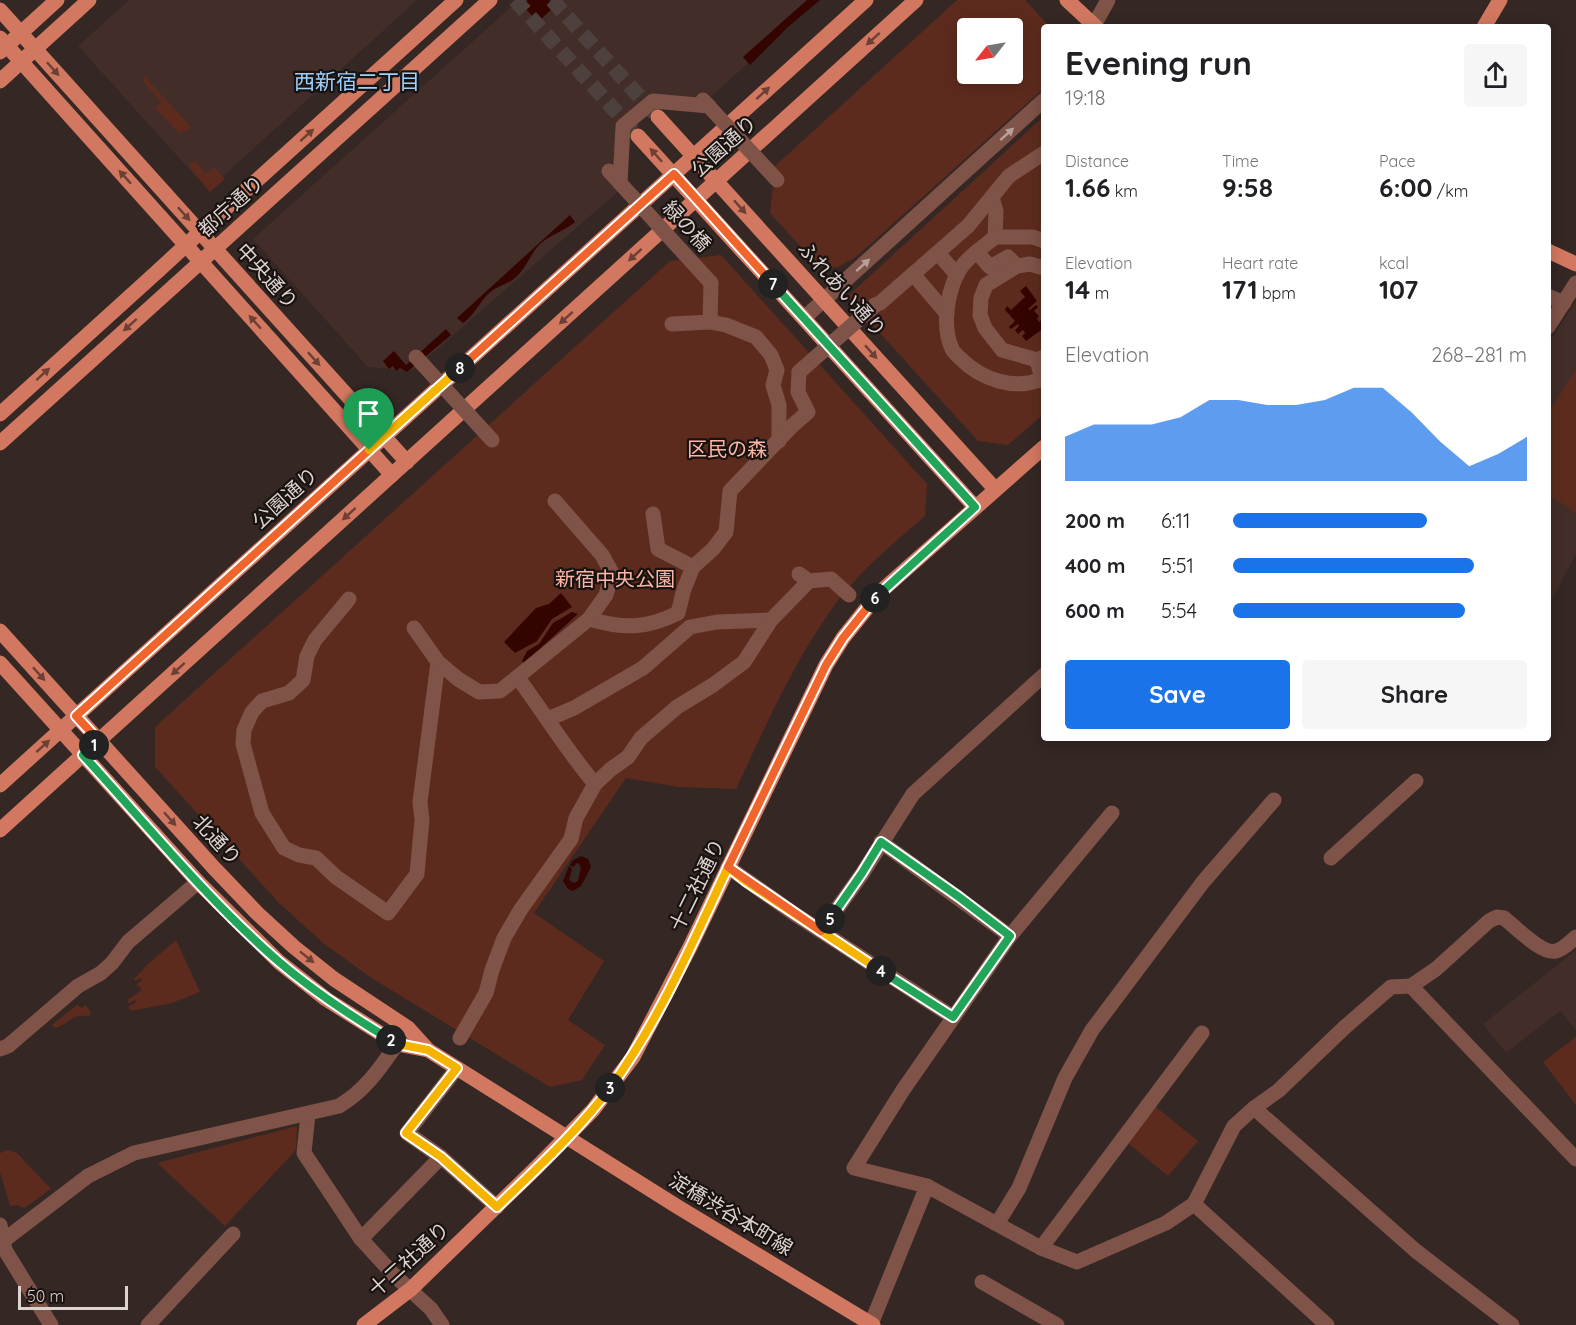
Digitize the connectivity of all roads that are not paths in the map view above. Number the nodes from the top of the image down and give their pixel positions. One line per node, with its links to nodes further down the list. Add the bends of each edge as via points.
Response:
1 (57, 0): 15 (main road, bridge)
2 (89, 0): 16 (main road, bridge)
3 (456, 0): 52 (main road, 都庁通り, one-way to 3, bridge)
4 (490, 0): 56 (main road, 都庁通り, one-way to 56, bridge)
5 (866, 0): 21 (main road, 公園通り, one-way to 5)
6 (916, 0): 25 (main road, 公園通り, one-way to 25)
7 (1067, 0): 11 (main road)
8 (1108, 0): 12 (street)
9 (1500, 0): 13 (main road)
10 (0, 10): 53 (main road, 中央通り, one-way to 53)
11 (1092, 24)
12 (1095, 24)
13 (1486, 24)
14 (0, 38): 57 (main road, 中央通り, one-way to 14)
15 (0, 52)
16 (0, 81)
17 (1041, 103): 42 (street, one-way to 17)
18 (658, 117): 21 (main road, ふれあい通り)
19 (638, 136): 23 (main road, one-way to 19)
20 (1041, 155): 27 (street, via 1009,176)
21 (693, 156): 23 (main road, 公園通り); 25 (main road, ふれあい通り)
22 (609, 171): 26 (street, 緑の橋, bridge)
23 (674, 174): 28 (main road); 53 (main road, 公園通り)
24 (777, 180): 26 (street, bridge, via 704,100 653,101 623,126)
25 (716, 182): 28 (main road, 公園通り); 42 (main road, ふれあい通り, one-way to 42)
26 (620, 183): 46 (street, 緑の橋, bridge, via 711,283)
27 (992, 197): 29 (street); 31 (street)
28 (696, 200): 45 (main road); 59 (main road, 公園通り, one-way to 59)
29 (995, 237): 30 (street); 34 (street)
30 (1041, 240)
31 (953, 241): 33 (street); 34 (street)
32 (1551, 252): 35 (main road)
33 (938, 253): 38 (street); 39 (street)
34 (972, 256): 36 (street, via 990,267 1008,257); 39 (street)
35 (1576, 264)
36 (1017, 266): 37 (street); 50 (street, via 986,285 980,315 1002,351)
37 (1041, 267)
38 (913, 274): 44 (street); 55 (street, bridge, via 799,372 798,392 808,412)
39 (957, 274): 44 (street)
40 (1576, 283): 43 (street)
41 (1551, 297): 43 (street)
42 (824, 300): 45 (street); 61 (main road, ふれあい通り, one-way to 61)
43 (1564, 303): 47 (street)
44 (947, 314): 51 (street, via 952,350 969,367 1006,383)
45 (804, 318): 63 (main road)
46 (710, 322): 48 (street); 55 (street, via 756,337 771,355 777,370 773,385)
47 (1551, 322)
48 (672, 324)
49 (416, 357): 54 (street, bridge)
50 (1041, 358)
51 (1041, 379)
52 (0, 414)
53 (384, 437): 57 (main road, 公園通り); 59 (main road, 中央通り)
54 (492, 440)
55 (779, 441): 65 (street, via 730,491 726,532)
56 (0, 443)
57 (369, 450): 60 (main road, 中央通り); 78 (main road, 公園通り)
58 (1041, 450): 61 (main road, 十二社通り)
59 (406, 462): 60 (main road, 公園通り)
60 (392, 475): 81 (main road, 公園通り, one-way to 81)
61 (995, 489): 63 (main road, 十二社通り)
62 (555, 501): 69 (street, via 602,555 612,573 606,595)
63 (975, 507): 91 (main road, 十二社通り, via 879,593 843,638 826,665)
64 (653, 514): 65 (street, via 658,549)
65 (693, 567): 68 (street)
66 (849, 595): 70 (street, via 831,579 804,577)
67 (350, 599): 74 (street, via 315,640 307,656 303,680 289,693 262,701 252,712 243,744 262,813 284,848 316,858 336,878 388,913 417,874 420,802)
68 (678, 613): 69 (street, via 658,623 631,626); 71 (street)
69 (589, 619): 76 (street)
70 (771, 620): 71 (street); 84 (street, via 744,662 677,707)
71 (690, 627): 79 (street, via 643,668)
72 (414, 628): 74 (street)
73 (0, 631): 78 (main road, 北通り, one-way to 78)
74 (438, 662): 76 (street, via 480,692 500,691)
75 (0, 663): 80 (main road, 北通り)
76 (518, 678): 79 (street)
77 (1041, 678): 89 (street, via 913,794)
78 (76, 716): 80 (main road, 公園通り); 81 (main road, 北通り)
79 (548, 719): 84 (street)
80 (61, 730): 82 (main road, 北通り); 85 (main road, 公園通り, one-way to 80)
81 (99, 741): 82 (main road, 公園通り); 102 (main road, 北通り, one-way to 102, via 272,927 334,979 408,1028)
82 (83, 755): 88 (main road, 公園通り); 92 (main road, 北通り)
83 (1416, 781): 90 (street)
84 (595, 784): 99 (street, via 576,818 571,840 504,938 486,993)
85 (0, 785)
86 (1274, 800): 112 (street, via 1203,882 1092,1030 1065,1078 1019,1188)
87 (1112, 813): 94 (street)
88 (0, 830)
89 (881, 842): 93 (street); 94 (street)
90 (1331, 858)
91 (728, 867): 93 (street); 106 (main road, 十二社通り, via 633,1057)
92 (198, 882): 100 (main road, 北通り, via 279,962 327,999); 101 (street, via 128,942 101,973 78,986)
93 (821, 931): 97 (street)
94 (1010, 936): 97 (street)
95 (1576, 937): 96 (street, via 1552,952 1504,918 1497,918)
96 (1410, 986): 104 (street, via 1391,987 1278,1091); 108 (street)
97 (953, 1017): 109 (street, via 855,1168)
98 (1202, 1033): 116 (street)
99 (460, 1038)
100 (398, 1044): 102 (main road, 北通り); 105 (street, via 374,1077 351,1099)
101 (0, 1049)
102 (428, 1050): 103 (main road, 北通り)
103 (457, 1068): 106 (main road, 北通り); 107 (street, via 406,1133)
104 (1254, 1108): 110 (street, via 1234,1126); 127 (street, via 1416,1251)
105 (308, 1114): 115 (street, via 304,1153); 117 (street, via 134,1154 88,1176)
106 (567, 1137): 111 (main road, 十二社通り); 120 (main road, 淀橋渋谷本町線)
107 (441, 1157): 111 (street); 115 (street)
108 (1576, 1159)
109 (927, 1186): 112 (street); 120 (street)
110 (1194, 1204): 116 (street, via 1166,1223 1077,1262); 126 (street)
111 (497, 1207): 119 (main road, 十二社通り)
112 (995, 1223): 116 (street)
113 (0, 1225): 117 (street)
114 (233, 1234): 122 (street)
115 (361, 1239): 119 (street)
116 (1041, 1248)
117 (3, 1249): 121 (street)
118 (982, 1282): 125 (street)
119 (411, 1289): 123 (main road, 十二社通り); 124 (street)
120 (872, 1324)
121 (51, 1325)
122 (147, 1325)
123 (364, 1325)
124 (442, 1325)
125 (1057, 1325)
126 (1327, 1325)
127 (1512, 1325)

